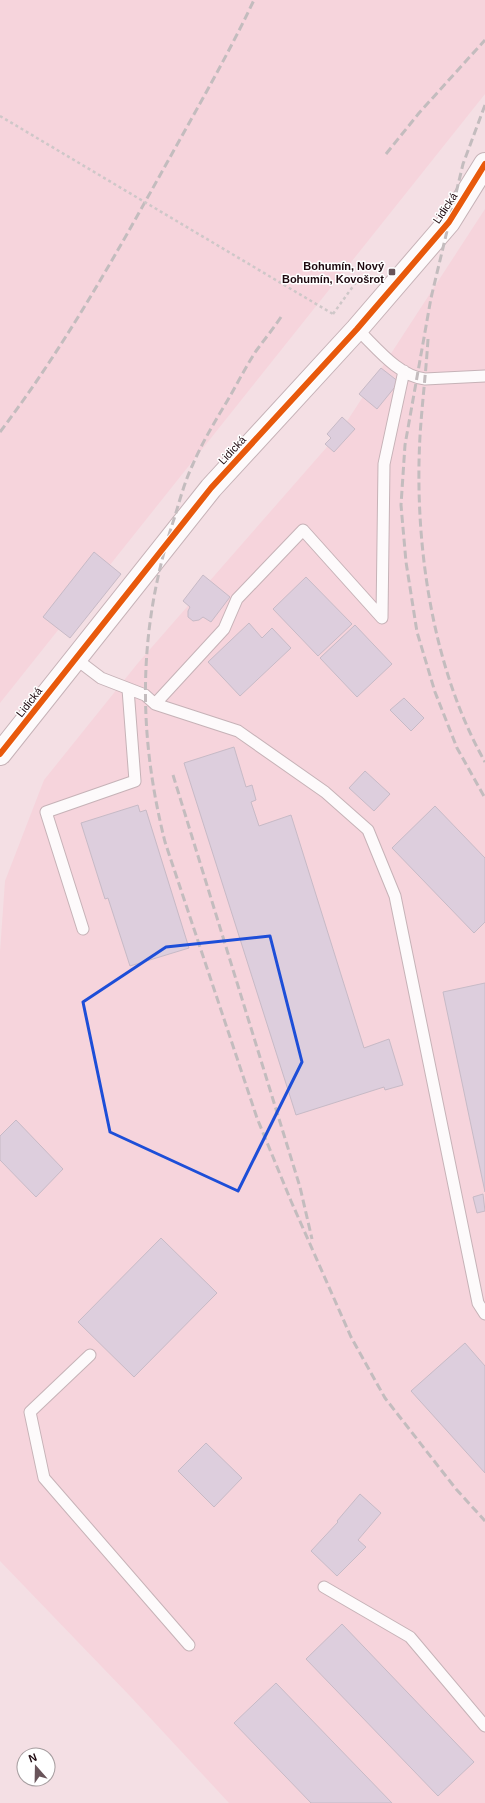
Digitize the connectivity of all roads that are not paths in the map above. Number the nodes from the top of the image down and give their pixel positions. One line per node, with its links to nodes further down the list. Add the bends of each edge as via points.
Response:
1 (485, 164): 2 (street, Lidická, via 449,222)
2 (357, 329): 3 (lane); 5 (street, Lidická, via 211,488)
3 (404, 371): 4 (lane, via 416,378 425,379); 7 (lane, via 384,464 382,618 303,530 236,599 224,629)
4 (485, 376)
5 (76, 659): 6 (lane, via 101,678); 8 (street, Lidická)
6 (128, 689): 7 (lane, via 144,695); 9 (lane, via 135,781 46,812)
7 (155, 704): 10 (lane, via 238,731 324,792 368,830 395,896 478,1303)
8 (0, 754)
9 (84, 929)
10 (485, 1314)
11 (90, 1355): 13 (lane, via 30,1412 44,1478)
12 (324, 1588): 14 (lane, via 410,1637)
13 (189, 1645)
14 (485, 1726)

